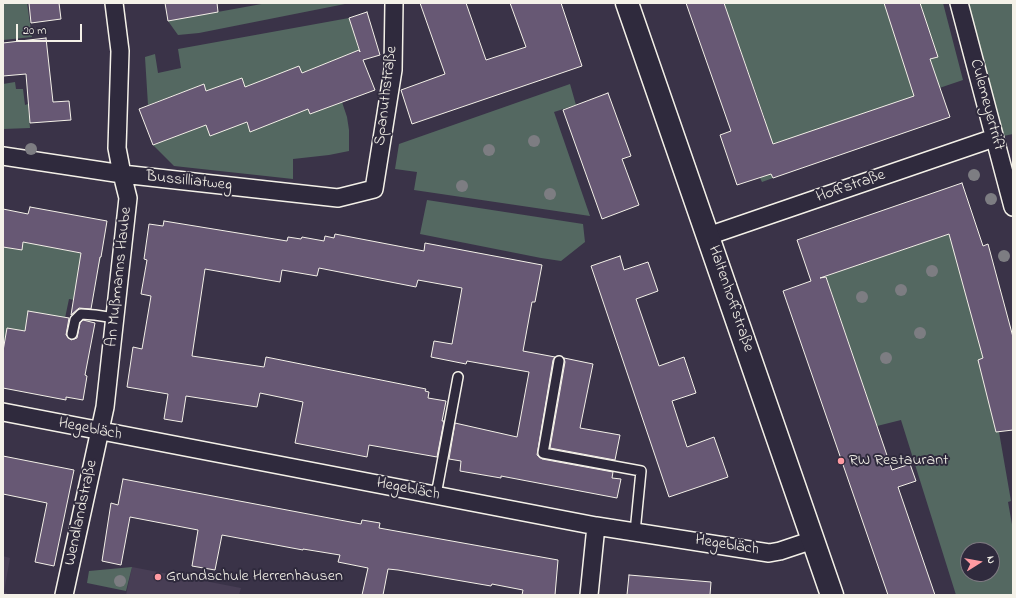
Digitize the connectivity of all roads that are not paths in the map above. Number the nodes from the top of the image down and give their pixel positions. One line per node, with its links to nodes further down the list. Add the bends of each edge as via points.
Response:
1 (114, 3): 7 (street, An Mußmanns Haube, via 120,52 117,148)
2 (394, 3): 8 (street, Spanuthstraße, via 393,70)
3 (627, 3): 10 (street, Haltenhoffstraße)
4 (958, 3): 5 (street, Culemeyertrift)
5 (994, 138): 9 (street, Culemeyertrift); 10 (street, Hoffstraße)
6 (3, 156): 7 (street, Bussilliatweg)
7 (122, 174): 8 (street, Bussilliatweg, via 338,198); 11 (street, An Mußmanns Haube, via 128,198)
8 (374, 189)
9 (1013, 206)
10 (708, 236): 20 (street, Haltenhoffstraße)
11 (115, 318): 12 (lane, via 81,314 75,320); 16 (street, An Mußmanns Haube)
12 (72, 334)
13 (559, 361): 19 (lane, via 543,453 641,471)
14 (458, 377): 17 (lane)
15 (3, 412): 16 (street, Hegebläch)
16 (100, 432): 17 (street, Hegebläch); 21 (street, Wendlandstraße)
17 (436, 495): 18 (street, Hegebläch)
18 (596, 526): 19 (street, Hegebläch); 22 (street)
19 (635, 532): 20 (street, Hegebläch, via 769,553)
20 (813, 540): 23 (street, Haltenhoffstraße)
21 (64, 595)
22 (589, 595)
23 (832, 595)

